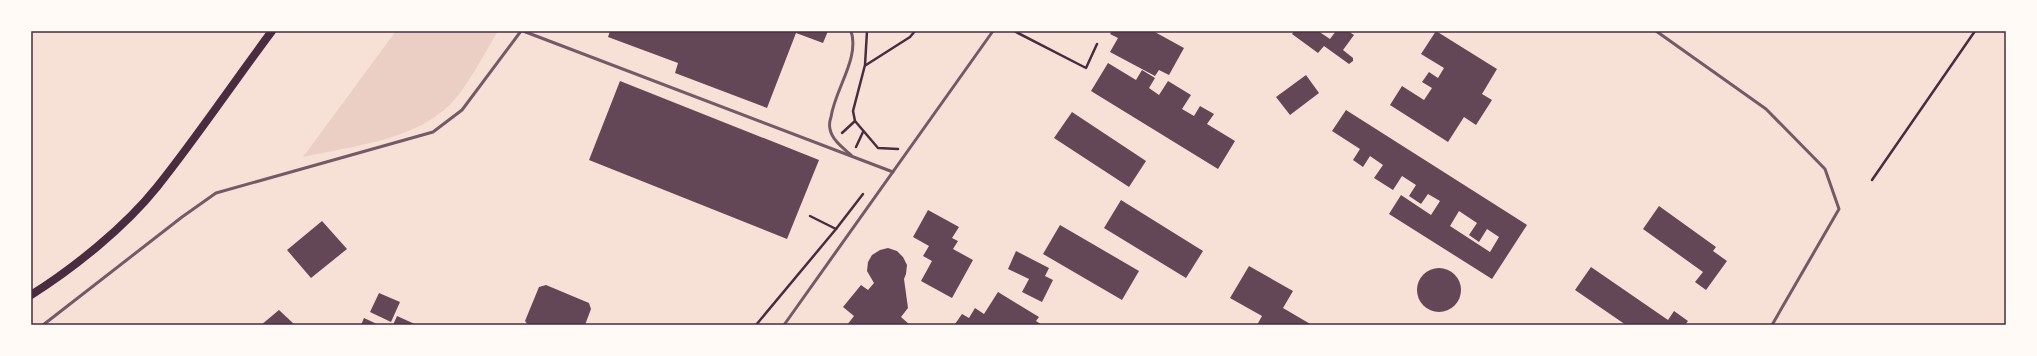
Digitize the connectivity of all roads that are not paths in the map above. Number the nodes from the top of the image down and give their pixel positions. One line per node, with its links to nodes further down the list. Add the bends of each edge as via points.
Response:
1 (272, 31): 8 (main road, via 156,188 120,226 58,278)
2 (522, 31): 6 (lane); 9 (lane, via 462,110 433,132 216,193)
3 (851, 31): 6 (lane, via 854,40 853,51 831,114 830,128 835,140)
4 (993, 31): 7 (lane)
5 (1656, 31): 11 (lane, via 1766,109 1825,169 1839,209)
6 (852, 156): 7 (lane)
7 (893, 172): 10 (lane)
8 (31, 295)
9 (43, 325)
10 (784, 325)
11 (1772, 325)

